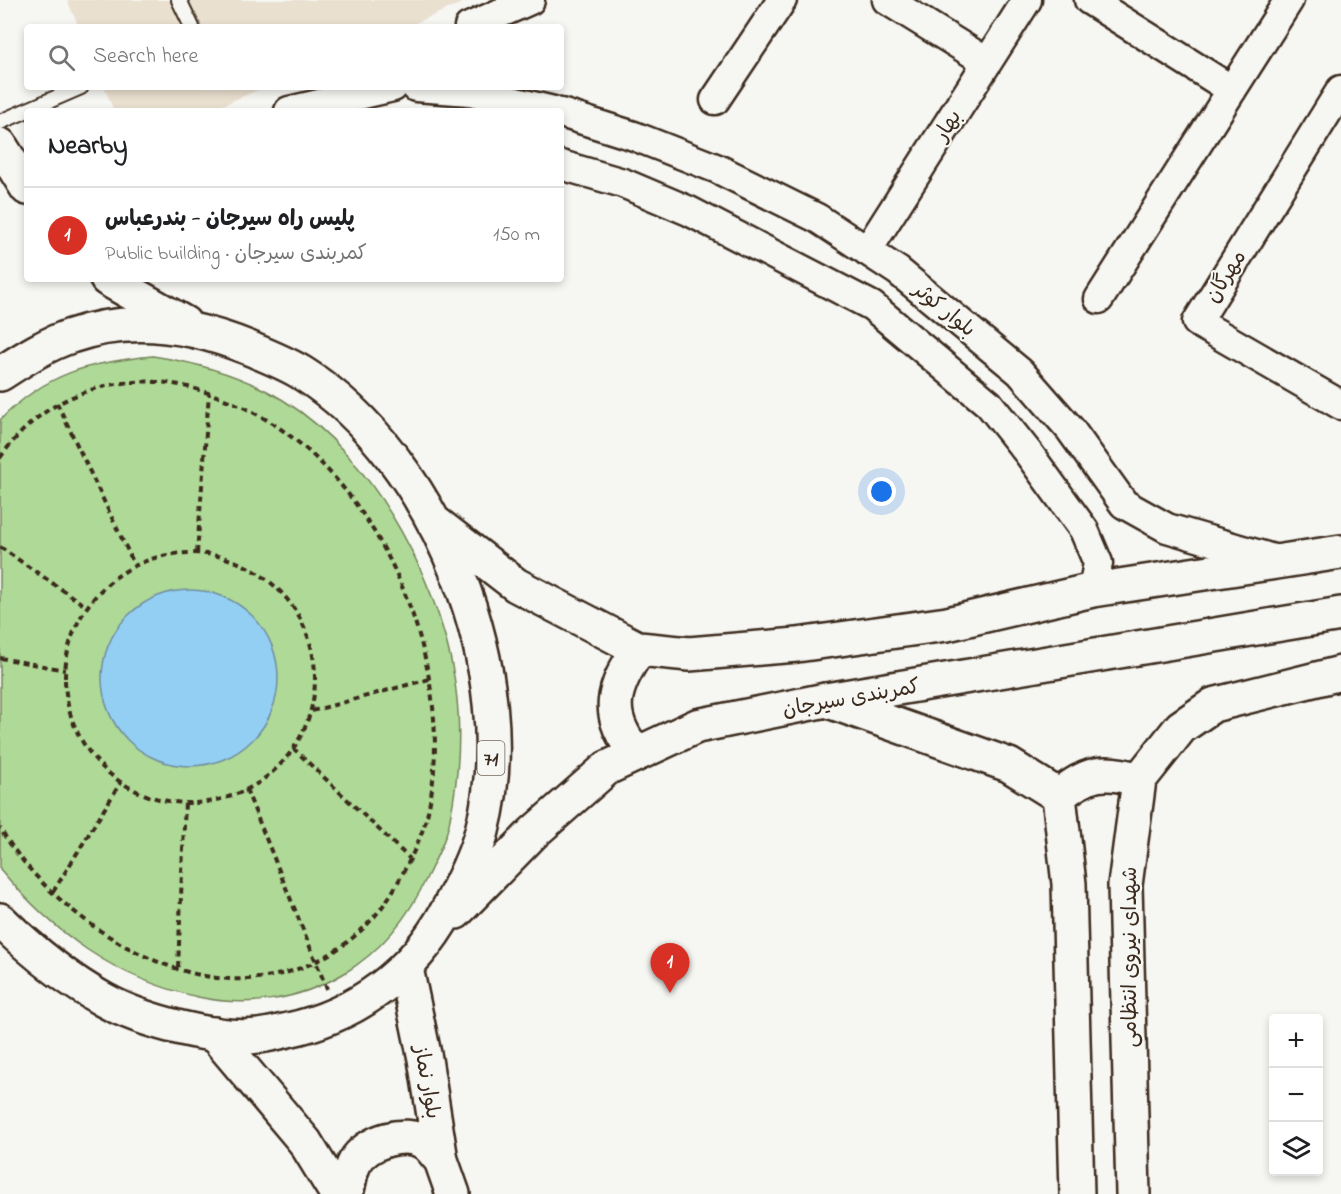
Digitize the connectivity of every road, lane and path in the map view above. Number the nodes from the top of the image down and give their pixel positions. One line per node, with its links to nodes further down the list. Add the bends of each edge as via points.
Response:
1 (179, 0): 8 (lane)
2 (530, 0): 9 (street)
3 (782, 0): 17 (street)
4 (887, 0): 10 (street)
5 (1027, 0): 10 (street, بهار)
6 (1089, 0): 15 (street)
7 (1289, 0): 15 (street)
8 (191, 24)
9 (476, 24)
10 (987, 62): 28 (street, بهار)
11 (74, 90): 18 (lane)
12 (327, 90): 19 (street)
13 (380, 90): 20 (street)
14 (456, 90): 21 (street)
15 (1232, 90): 30 (street)
16 (1341, 90): 35 (street, مهرگان, via 1197,322)
17 (714, 100)
18 (32, 108)
19 (287, 108)
20 (302, 108)
21 (541, 108)
22 (24, 112): 24 (lane)
23 (564, 114): 28 (street, بلوار کوثر, via 718,169 817,218)
24 (0, 122)
25 (0, 145): 27 (main road)
26 (564, 166): 43 (street, بلوار کوثر, via 623,183 689,211 872,306 897,326 989,404 1029,454 1084,530 1098,563)
27 (24, 183)
28 (867, 251): 41 (street, بلوار کوثر, via 925,293 1020,372 1070,429 1124,504 1167,528)
29 (112, 282): 31 (main road, 71)
30 (1099, 300)
31 (196, 329): 32 (main road, 71, via 154,323 71,335); 37 (main road, 71, via 303,373 357,419 401,468)
32 (0, 374)
33 (209, 393): 34 (path, via 152,380 89,390); 40 (path); 50 (path, via 272,421 318,460 355,502 395,572 423,648)
34 (57, 403): 36 (path, via 33,420); 42 (path)
35 (1341, 405)
36 (0, 458)
37 (434, 521): 46 (main road, 71, via 516,585); 64 (main road, 71, via 478,632 489,694 491,760 482,831)
38 (0, 547): 44 (path)
39 (1341, 552): 41 (main road, 71)
40 (197, 553): 42 (path, via 159,557); 52 (path, via 236,561 260,573 296,610 315,659)
41 (1280, 561): 43 (main road, 71)
42 (135, 566): 44 (path, via 112,580)
43 (1093, 590): 46 (main road, 71, via 947,624 797,645 689,654)
44 (87, 608): 48 (path, via 69,644)
45 (1341, 614): 51 (main road, کمربندی سیرجان / 71)
46 (639, 650): 54 (main road, via 622,677 614,707 620,733)
47 (0, 658): 48 (path)
48 (65, 670): 56 (path, via 72,722 101,766)
49 (1341, 672): 55 (main road, via 1213,705 1181,727)
50 (429, 679): 52 (path); 61 (path, via 434,728 431,787 427,817)
51 (826, 700): 54 (main road, کمربندی سیرجان / 71, via 697,726); 58 (main road, via 1009,765)
52 (312, 711): 53 (path)
53 (293, 748): 57 (path, via 268,776); 61 (path)
54 (636, 753): 64 (main road, کمربندی سیرجان / 71, via 607,768 533,833)
55 (1139, 780): 58 (main road, via 1118,773 1096,774 1076,782); 75 (main road, شهدای نیروی انتظامی, via 1125,885)
56 (121, 782): 59 (path, via 144,794); 62 (path)
57 (246, 789): 59 (path, via 222,799); 65 (path)
58 (1059, 796): 74 (main road, via 1070,884)
59 (185, 802): 66 (path)
60 (0, 828): 62 (path)
61 (410, 859): 65 (path, via 367,928)
62 (53, 892): 66 (path, via 132,951)
63 (7, 931): 69 (main road, 71, via 106,1002 176,1026)
64 (434, 935): 67 (main road, 71)
65 (316, 962): 66 (path, via 252,980 222,978); 68 (path)
66 (178, 967)
67 (406, 968): 68 (main road, 71); 70 (main road, بلوار نماز)
68 (338, 1016): 69 (main road, 71, via 257,1036)
69 (214, 1034): 71 (main road, via 305,1142)
70 (441, 1160): 72 (main road, via 425,1142 405,1138 384,1141 368,1148 355,1162); 73 (main road, بلوار نماز)
71 (337, 1194)
72 (346, 1194)
73 (453, 1194)
74 (1077, 1194)
75 (1133, 1194)

